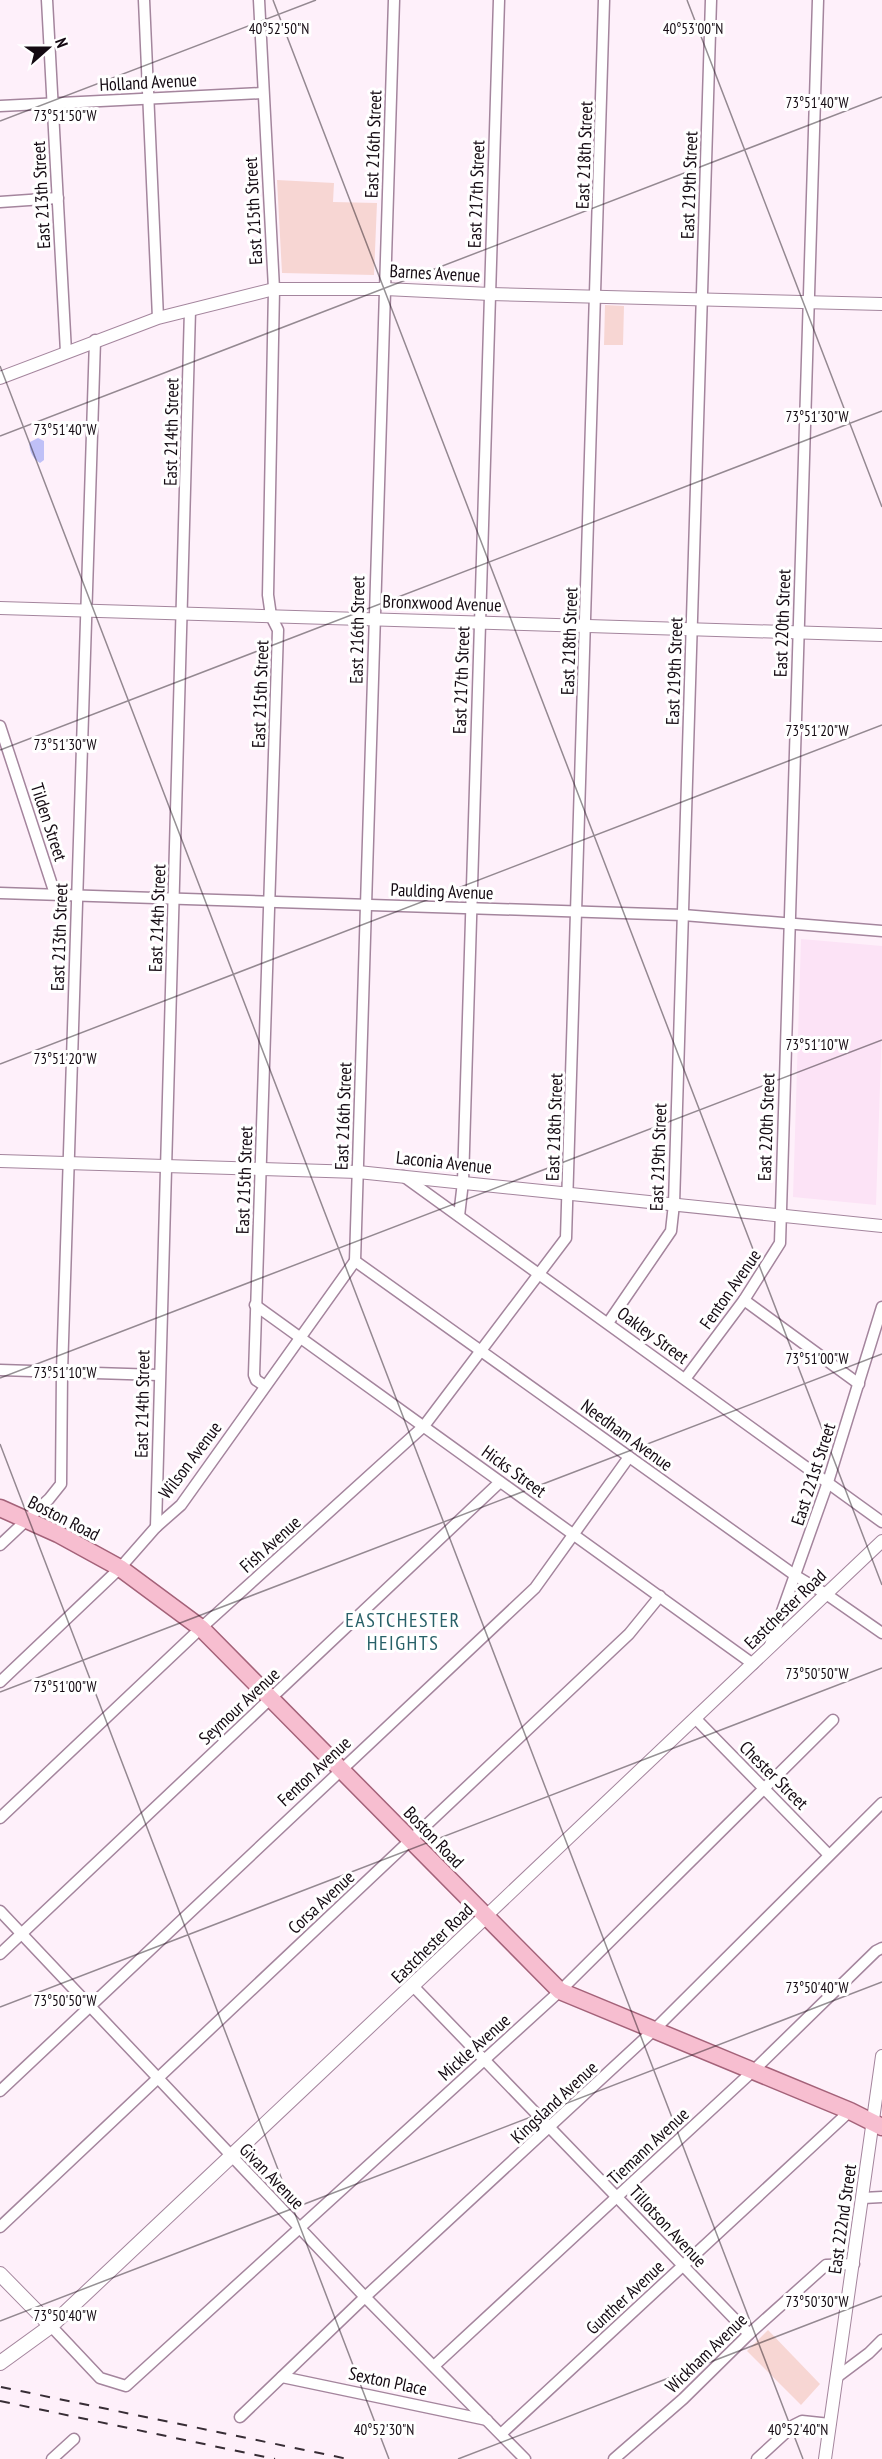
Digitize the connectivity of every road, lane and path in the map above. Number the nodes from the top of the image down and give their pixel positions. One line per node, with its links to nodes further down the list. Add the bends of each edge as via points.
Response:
1 (47, 0): 11 (street, East 213th Street)
2 (144, 0): 10 (street)
3 (259, 0): 9 (street, East 215th Street)
4 (394, 0): 16 (street, East 216th Street)
5 (499, 0): 17 (street, East 217th Street)
6 (604, 0): 18 (street, East 218th Street)
7 (711, 0): 19 (street, East 219th Street)
8 (818, 0): 20 (street, East 220th Street)
9 (262, 93): 10 (street, Holland Avenue); 15 (street, East 215th Street)
10 (148, 99): 11 (street, Holland Avenue); 23 (street)
11 (53, 103): 12 (street, Holland Avenue); 13 (street, East 213th Street)
12 (0, 106)
13 (58, 198): 14 (street); 25 (street, East 213th Street)
14 (0, 202)
15 (274, 289): 16 (street, Barnes Avenue); 22 (street, Barnes Avenue); 30 (street, East 215th Street, via 268,595)
16 (385, 289): 17 (street, Barnes Avenue); 31 (street, East 216th Street)
17 (490, 294): 18 (street, Barnes Avenue); 32 (street, East 217th Street)
18 (596, 295): 19 (street, Barnes Avenue); 33 (street, East 218th Street)
19 (702, 298): 20 (street, Barnes Avenue); 34 (street, East 219th Street)
20 (808, 301): 21 (street, Barnes Avenue); 35 (street, East 220th Street)
21 (882, 304)
22 (190, 310): 23 (street, Barnes Avenue); 29 (street, East 214th Street)
23 (158, 318): 24 (street, Barnes Avenue)
24 (95, 340): 25 (street, Barnes Avenue); 28 (street, East 213th Street)
25 (66, 352): 26 (street, Barnes Avenue)
26 (0, 378)
27 (0, 608): 28 (street, Bronxwood Avenue)
28 (86, 610): 29 (street, Bronxwood Avenue); 40 (street, East 213th Street)
29 (182, 613): 30 (street, Bronxwood Avenue); 41 (street, East 214th Street)
30 (271, 616): 31 (street, Bronxwood Avenue); 42 (street, East 215th Street, via 278,630)
31 (374, 619): 32 (street, Bronxwood Avenue); 43 (street, East 216th Street)
32 (479, 622): 33 (street, Bronxwood Avenue); 44 (street, East 217th Street)
33 (586, 625): 34 (street, Bronxwood Avenue); 45 (street, East 218th Street)
34 (692, 629): 35 (street, Bronxwood Avenue); 46 (street, East 219th Street)
35 (798, 632): 36 (street, Bronxwood Avenue); 47 (street, East 220th Street)
36 (882, 634)
37 (0, 726): 39 (street, Tilden Street)
38 (0, 893): 39 (street, Paulding Avenue)
39 (55, 894): 40 (street, Paulding Avenue)
40 (76, 896): 41 (street, Paulding Avenue); 50 (street, East 213th Street)
41 (174, 898): 42 (street, Paulding Avenue); 51 (street, East 214th Street)
42 (270, 901): 43 (street, Paulding Avenue); 52 (street, East 215th Street)
43 (367, 905): 44 (street, Paulding Avenue); 53 (street, East 216th Street)
44 (471, 908): 45 (street, Paulding Avenue); 55 (street, East 217th Street)
45 (577, 912): 46 (street, Paulding Avenue); 56 (street, East 218th Street)
46 (683, 915): 47 (street, Paulding Avenue); 57 (street, East 219th Street)
47 (789, 923): 48 (street, Paulding Avenue); 59 (street, East 220th Street)
48 (882, 931)
49 (0, 1161): 50 (street, Laconia Avenue)
50 (68, 1163): 51 (street, Laconia Avenue); 71 (street, East 213th Street)
51 (166, 1167): 52 (street, Laconia Avenue); 72 (street, East 214th Street)
52 (261, 1169): 53 (street, Laconia Avenue); 65 (street, East 215th Street)
53 (358, 1172): 54 (street, Laconia Avenue); 62 (street, East 216th Street)
54 (403, 1176): 55 (street, Laconia Avenue); 58 (street, Oakley Street)
55 (463, 1182): 56 (street, Laconia Avenue); 58 (street, East 217th Street)
56 (569, 1193): 57 (street, Laconia Avenue); 63 (street, East 218th Street, via 566,1238)
57 (674, 1204): 59 (street, Laconia Avenue); 67 (street, East 219th Street, via 671,1231)
58 (459, 1216): 63 (street, Oakley Street)
59 (780, 1216): 60 (street, Laconia Avenue); 61 (street, East 220th Street)
60 (882, 1226)
61 (780, 1247): 64 (street, Fenton Avenue)
62 (355, 1261): 68 (street, Wilson Avenue); 69 (street, Needham Avenue)
63 (540, 1274): 67 (street, Oakley Street); 69 (street, Fish Avenue)
64 (744, 1300): 73 (street, Fenton Avenue); 74 (street)
65 (255, 1305): 68 (street, Hicks Street); 75 (street, East 215th Street, via 254,1375)
66 (882, 1307): 74 (street, East 221st Street)
67 (608, 1323): 73 (street, Oakley Street)
68 (302, 1338): 75 (street, Wilson Avenue); 76 (street, Hicks Street)
69 (482, 1351): 76 (street, Fish Avenue); 77 (street, Needham Avenue)
70 (0, 1370): 71 (street)
71 (62, 1372): 72 (street); 81 (street, East 213th Street, via 61,1484)
72 (159, 1375): 83 (street, East 214th Street)
73 (685, 1379): 79 (street, Oakley Street)
74 (859, 1384): 79 (street, East 221st Street)
75 (265, 1386): 83 (street, Wilson Avenue, via 181,1504)
76 (424, 1426): 78 (street, Hicks Street); 91 (street, Fish Avenue)
77 (629, 1457): 84 (street, Fenton Avenue); 88 (street, Needham Avenue)
78 (500, 1482): 84 (street, Hicks Street); 96 (street, Seymour Avenue)
79 (828, 1482): 82 (street, Oakley Street); 88 (street, East 221st Street)
80 (0, 1508): 81 (main road, Boston Road)
81 (27, 1520): 86 (street, East 213th Street); 87 (main road, Boston Road)
82 (882, 1522)
83 (156, 1527): 87 (street, Wilson Avenue)
84 (573, 1534): 90 (street, Hicks Street); 99 (street, Fenton Avenue, via 535,1588)
85 (882, 1541): 89 (street, Eastchester Road)
86 (0, 1545)
87 (120, 1568): 91 (main road, Boston Road); 95 (street, Wilson Avenue)
88 (796, 1576): 89 (street, Needham Avenue); 93 (street, East 221st Street)
89 (826, 1594): 92 (street, Needham Avenue); 93 (street, Eastchester Road)
90 (660, 1596): 94 (street, Hicks Street); 103 (street, Corsa Avenue, via 629,1634)
91 (201, 1628): 96 (main road, Boston Road); 102 (street, Fish Avenue)
92 (882, 1633)
93 (769, 1649): 94 (street, Eastchester Road)
94 (753, 1664): 97 (street, Eastchester Road)
95 (0, 1682)
96 (272, 1698): 99 (main road, Boston Road); 107 (street, Seymour Avenue)
97 (695, 1718): 100 (street, Chester Street); 106 (street, Eastchester Road)
98 (833, 1720): 100 (street, Mickle Avenue)
99 (341, 1769): 103 (main road, Boston Road); 112 (street, Fenton Avenue)
100 (764, 1789): 104 (street, Chester Street); 111 (street, Mickle Avenue)
101 (882, 1803): 104 (street, Kingsland Avenue)
102 (0, 1818)
103 (410, 1840): 106 (main road, Boston Road); 117 (street, Corsa Avenue)
104 (829, 1855): 113 (street, Kingsland Avenue)
105 (0, 1911): 107 (street, Givan Avenue)
106 (485, 1917): 110 (main road, Eastchester Road); 111 (main road, Boston Road)
107 (21, 1934): 109 (street, Seymour Avenue); 112 (street, Givan Avenue)
108 (882, 1948): 116 (street, Tiemann Avenue)
109 (0, 1954)
110 (413, 1986): 115 (street, Tillotson Avenue); 122 (main road, Eastchester Road)
111 (560, 1991): 113 (main road, Boston Road); 115 (street, Mickle Avenue)
112 (90, 2006): 117 (street, Givan Avenue); 118 (street, Fenton Avenue)
113 (654, 2030): 116 (main road, Boston Road); 121 (street, Kingsland Avenue)
114 (882, 2056): 120 (street, East 222nd Street)
115 (484, 2060): 121 (street, Tillotson Avenue); 127 (street, Mickle Avenue)
116 (754, 2070): 119 (main road, Boston Road); 123 (street, Tiemann Avenue)
117 (158, 2078): 122 (street, Givan Avenue); 126 (street, Corsa Avenue)
118 (0, 2091)
119 (850, 2111): 120 (main road, Boston Road); 129 (street, Gunther Avenue)
120 (877, 2125): 125 (street, East 222nd Street)
121 (550, 2128): 123 (street, Tillotson Avenue); 131 (street, Kingsland Avenue)
122 (231, 2156): 127 (street, Givan Avenue); 132 (main road, Eastchester Road)
123 (618, 2196): 129 (street, Tillotson Avenue); 136 (street, Tiemann Avenue)
124 (882, 2197): 125 (street)
125 (863, 2198): 128 (street, East 222nd Street)
126 (0, 2227)
127 (301, 2229): 131 (street, Givan Avenue); 132 (street, Mickle Avenue, via 126,2386 100,2378)
128 (854, 2264): 133 (street, Wickham Avenue, via 826,2265); 138 (street, East 222nd Street)
129 (683, 2266): 133 (street, Tillotson Avenue); 142 (street, Gunther Avenue)
130 (0, 2274): 132 (main road)
131 (366, 2297): 136 (street, Givan Avenue); 137 (street, Kingsland Avenue)
132 (51, 2326): 135 (main road, Eastchester Road)
133 (749, 2334): 146 (street, Wickham Avenue)
134 (882, 2340): 138 (street)
135 (1, 2361)
136 (434, 2366): 140 (street, Givan Avenue)
137 (282, 2377): 139 (street, Kingsland Avenue); 140 (street, Sexton Place)
138 (837, 2377): 141 (street, East 222nd Street)
139 (240, 2417)
140 (487, 2420): 142 (street, Givan Avenue)
141 (830, 2424): 147 (street, via 802,2421); 148 (street, East 222nd Street)
142 (501, 2434): 145 (street, Givan Avenue)
143 (74, 2439): 144 (street)
144 (52, 2459)
145 (525, 2459)
146 (614, 2459)
147 (757, 2459)
148 (825, 2459)

